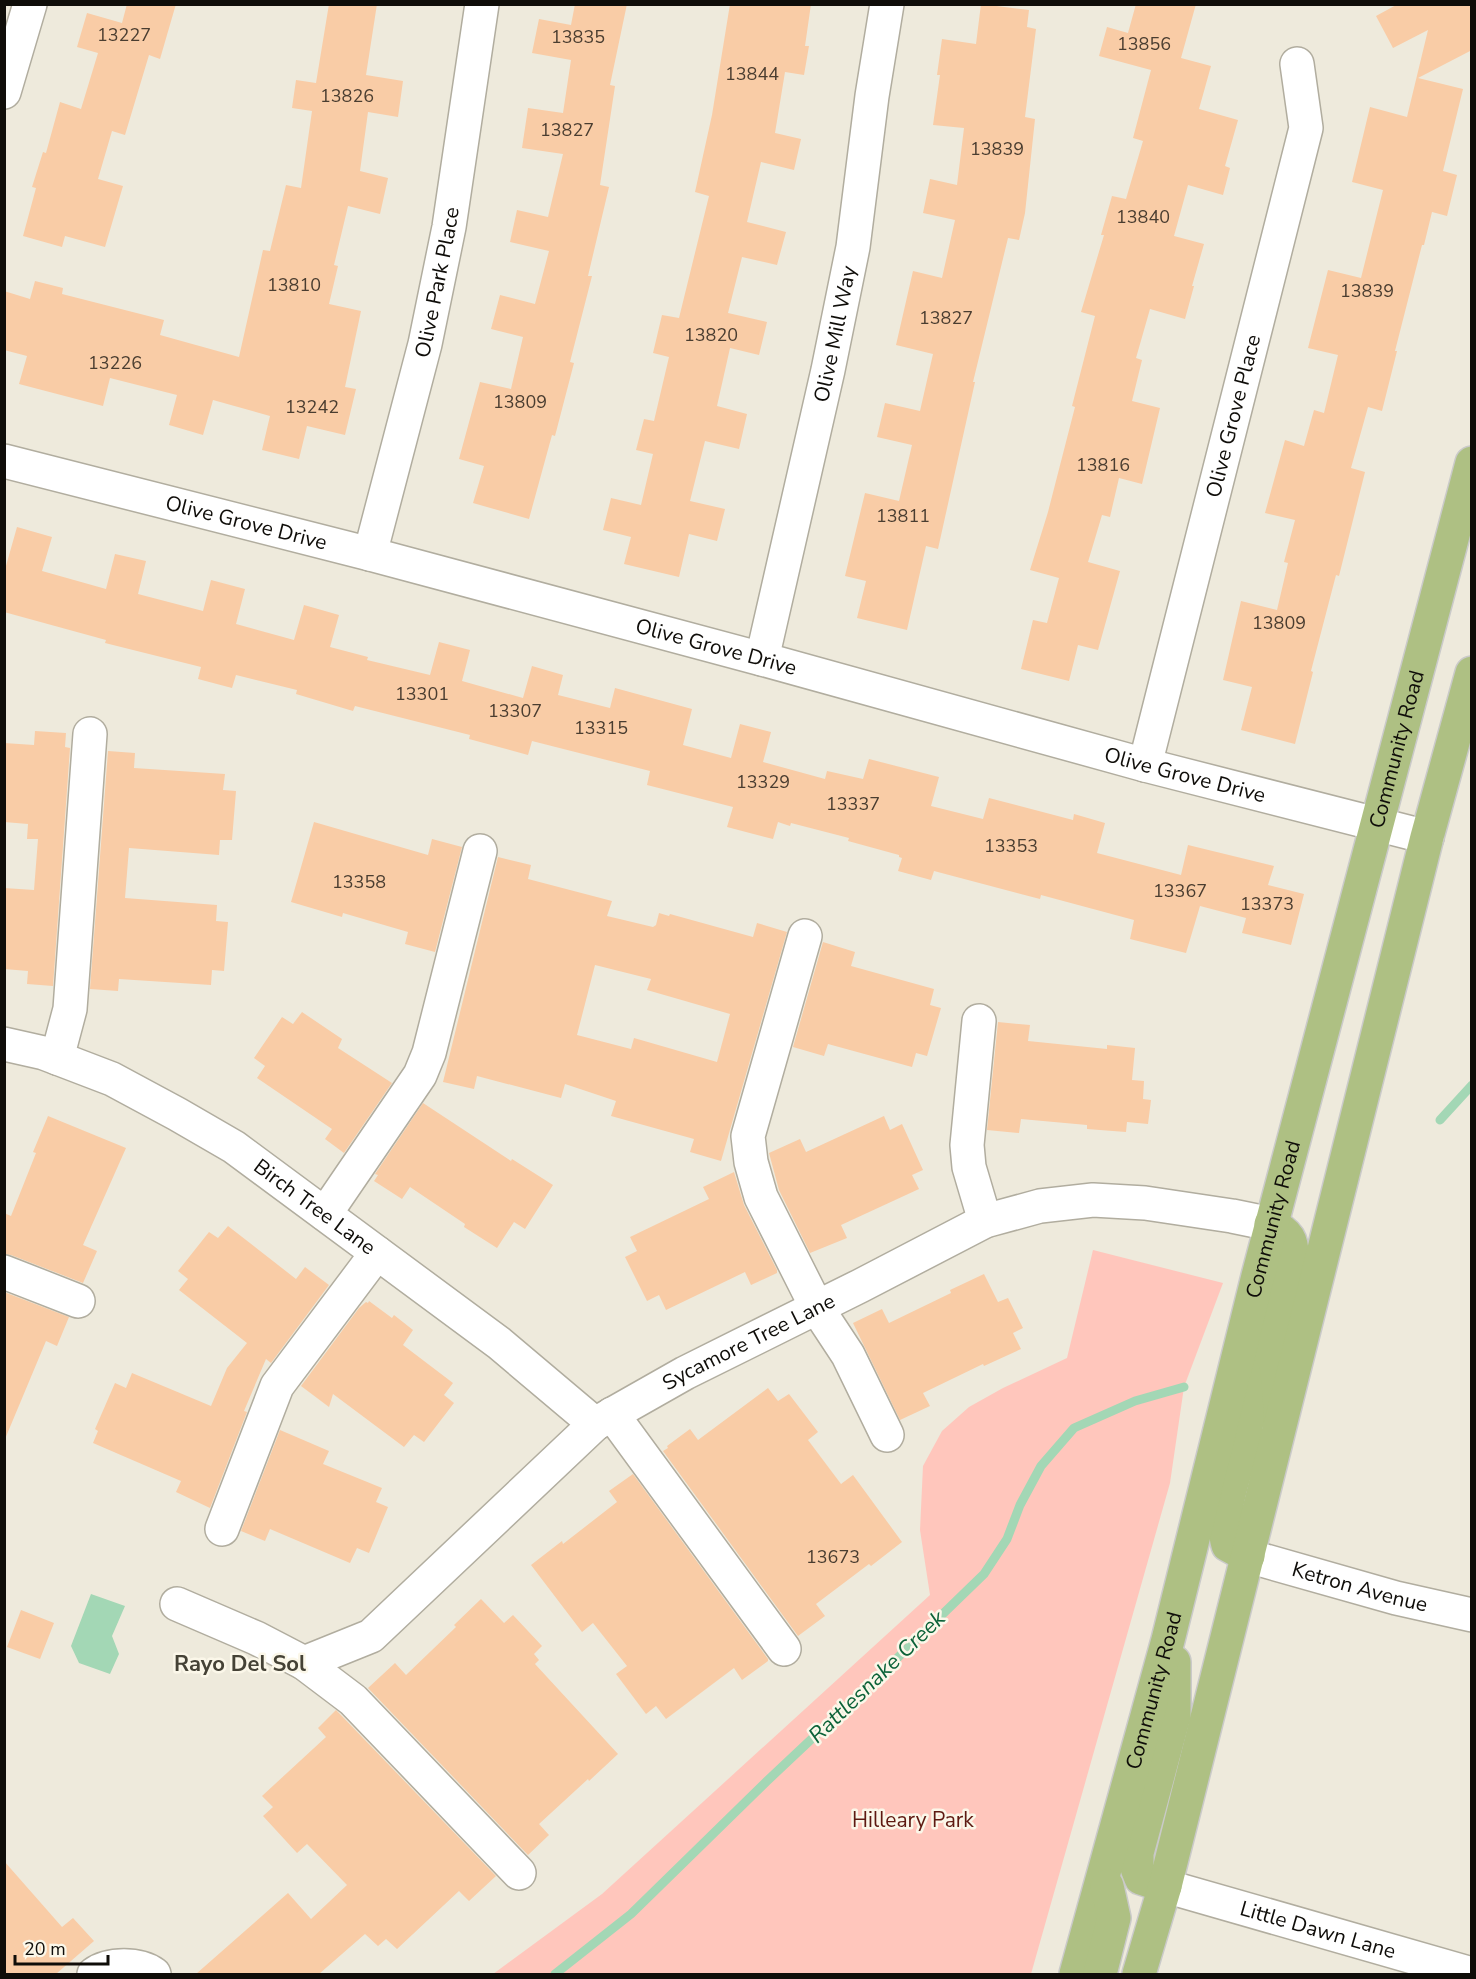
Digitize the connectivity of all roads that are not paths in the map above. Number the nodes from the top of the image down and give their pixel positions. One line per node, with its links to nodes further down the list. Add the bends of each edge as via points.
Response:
1 (30, 4): 5 (street)
2 (482, 4): 8 (street, Olive Park Place, via 449,227 425,344)
3 (887, 4): 9 (street, Olive Mill Way, via 853,248)
4 (1297, 64): 12 (street, Olive Grove Place, via 1306,128)
5 (4, 92)
6 (4, 461): 8 (street, Olive Grove Drive)
7 (1472, 463): 13 (main road, Community Road)
8 (370, 554): 9 (street, Olive Grove Drive)
9 (762, 659): 12 (street, Olive Grove Drive)
10 (1472, 673): 14 (main road)
11 (90, 734): 19 (street, via 70,1009)
12 (1144, 765): 13 (street, Olive Grove Drive)
13 (1376, 824): 14 (street, Olive Grove Drive); 22 (main road, Community Road)
14 (1427, 837): 29 (main road)
15 (480, 851): 20 (street, via 429,1053 420,1075)
16 (805, 936): 26 (street, via 748,1136 761,1197)
17 (979, 1021): 21 (street, via 967,1145 969,1167)
18 (4, 1044): 19 (street, Birch Tree Lane)
19 (57, 1058): 20 (street, Birch Tree Lane, via 112,1079 234,1147)
20 (325, 1214): 23 (street, Birch Tree Lane)
21 (985, 1221): 22 (street, Sycamore Tree Lane, via 1040,1206 1093,1200 1145,1203); 26 (street, Sycamore Tree Lane)
22 (1271, 1224): 27 (main road, Community Road); 29 (main road, via 1287,1234 1293,1260 1265,1386)
23 (377, 1253): 28 (street, Birch Tree Lane); 31 (street, via 277,1386)
24 (4, 1272): 25 (street)
25 (78, 1301)
26 (817, 1308): 28 (street, Sycamore Tree Lane, via 685,1372); 30 (street, via 848,1354)
27 (1240, 1351): 32 (main road, via 1246,1429 1224,1533 1228,1545); 35 (main road, Community Road)
28 (603, 1419): 36 (street, Birch Tree Lane); 37 (street, Sycamore Tree Lane, via 371,1636)
29 (1280, 1427): 32 (main road)
30 (887, 1435)
31 (222, 1529)
32 (1248, 1556): 34 (street, Ketron Avenue); 40 (main road)
33 (177, 1604): 37 (street, via 256,1638)
34 (1472, 1615)
35 (1168, 1640): 39 (main road, Community Road); 40 (main road, via 1174,1663 1174,1716 1139,1844 1137,1868 1141,1878)
36 (784, 1649)
37 (304, 1664): 38 (street, via 353,1700)
38 (519, 1873)
39 (1104, 1873): 43 (main road, Community Road); 44 (main road, via 1114,1918)
40 (1165, 1886): 45 (main road); 46 (street, Little Dawn Lane)
41 (94, 1974): 42 (street, via 125,1966)
42 (154, 1974)
43 (1076, 1974)
44 (1100, 1974)
45 (1139, 1974)
46 (1472, 1974)

